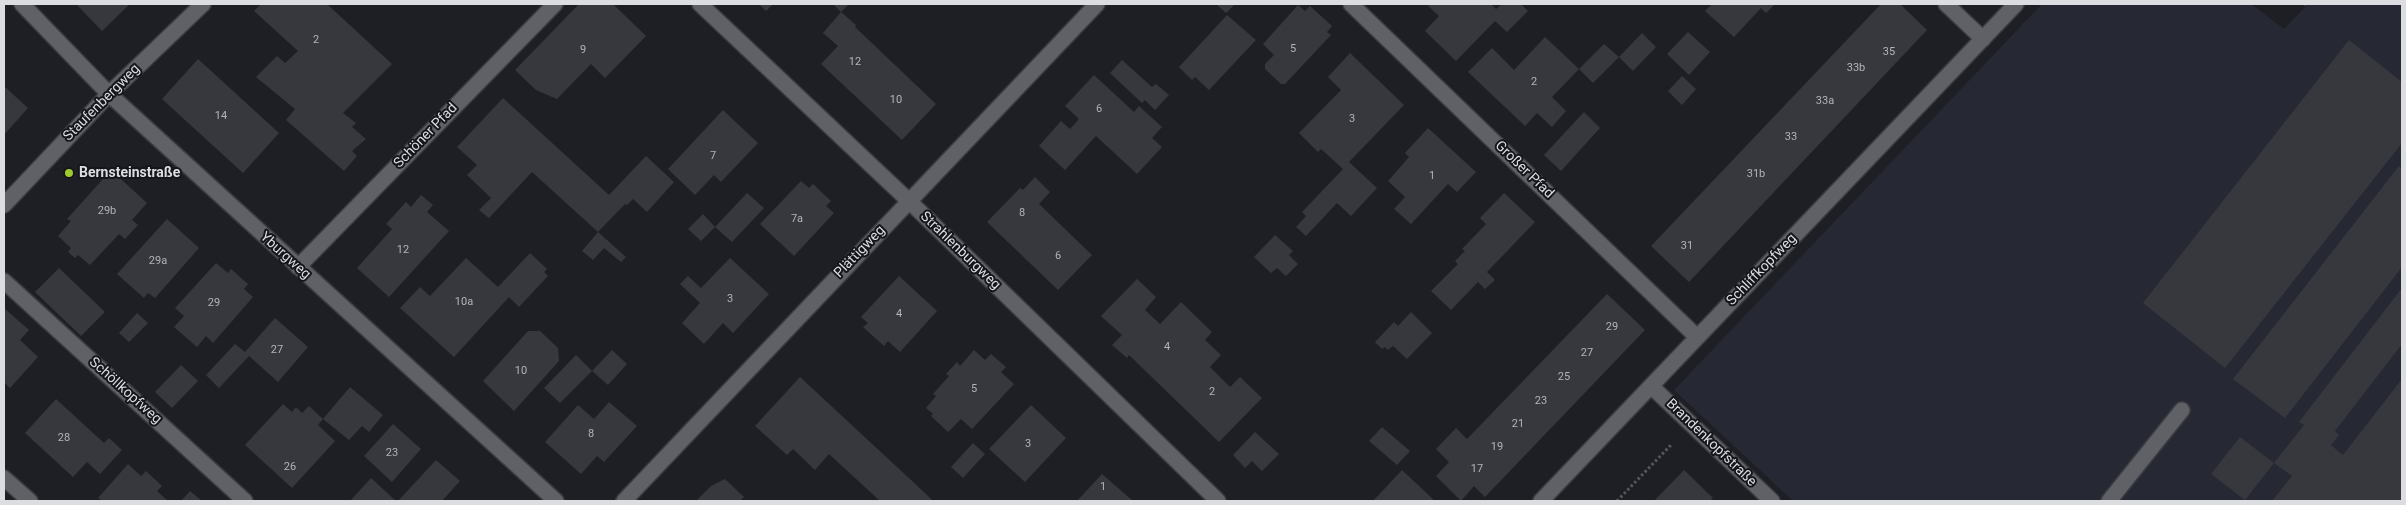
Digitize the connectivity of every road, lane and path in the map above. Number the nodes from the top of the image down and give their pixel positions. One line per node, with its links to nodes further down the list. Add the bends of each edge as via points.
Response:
1 (22, 4): 10 (street, Yburgweg)
2 (203, 4): 10 (street, Staufenbergweg)
3 (555, 4): 13 (street, Schöner Pfad)
4 (700, 4): 11 (street, Strahlenburgweg)
5 (1097, 4): 11 (street, Plättigweg)
6 (1351, 4): 15 (street, Großer Pfad)
7 (1946, 4): 9 (street)
8 (2016, 4): 9 (street, Schliffkopfweg)
9 (1983, 39): 15 (street, Schliffkopfweg)
10 (109, 94): 12 (street, Staufenbergweg); 13 (street, Yburgweg)
11 (909, 200): 23 (street, Plättigweg); 24 (street, Strahlenburgweg)
12 (4, 205)
13 (298, 267): 22 (street, Yburgweg)
14 (4, 281): 21 (street, Schöllkopfweg)
15 (1697, 337): 16 (street, Schliffkopfweg)
16 (1651, 386): 25 (street, Schliffkopfweg); 27 (street, Brandenkopfstraße)
17 (2182, 410): 28 (street)
18 (1671, 446): 26 (path)
19 (4, 478): 20 (street)
20 (30, 501)
21 (245, 501)
22 (556, 501)
23 (624, 501)
24 (1218, 501)
25 (1541, 501)
26 (1617, 501)
27 (1772, 501)
28 (2109, 501)

